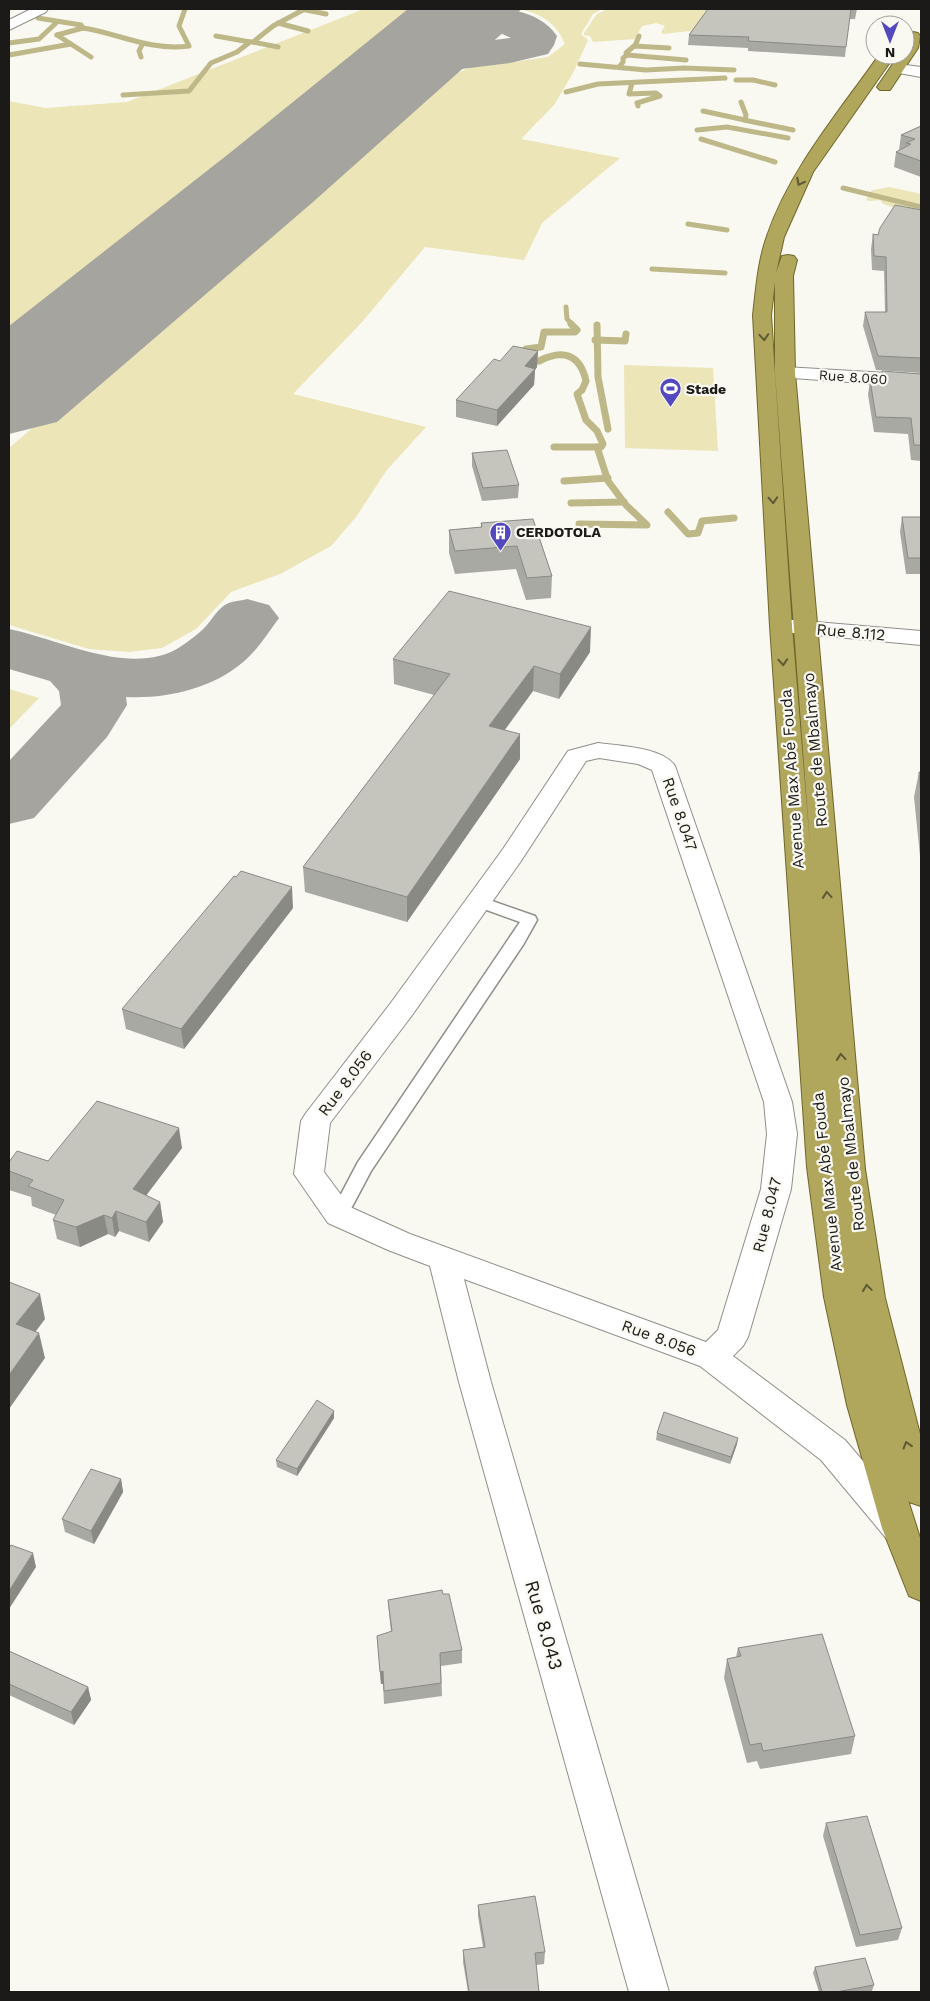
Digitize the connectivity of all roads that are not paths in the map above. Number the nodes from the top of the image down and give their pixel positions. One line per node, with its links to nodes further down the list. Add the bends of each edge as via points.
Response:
1 (41, 9): 2 (street)
2 (9, 26)
3 (902, 65): 4 (highway, Route de Mbalmayo, via 822,173 793,237 784,276); 6 (highway, Avenue Max Abé Fouda, one-way to 6, via 805,172 775,237 767,272 762,314)
4 (785, 373): 5 (street, Rue 8.060); 6 (highway, Route de Mbalmayo)
5 (921, 381)
6 (793, 627): 7 (street, Rue 8.112); 13 (highway, Route de Mbalmayo, one-way to 6, via 869,1298 850,1169); 14 (highway, Avenue Max Abé Fouda, one-way to 14, via 822,1167 842,1306 863,1405)
7 (921, 638)
8 (663, 766): 9 (street, Rue 8.056, via 644,757 598,750 577,756); 12 (street, Rue 8.047, via 778,1102 782,1134 776,1189 732,1337)
9 (478, 901): 10 (street, Rue 8.056, via 316,1121 309,1174); 10 (lane, via 529,920 364,1167)
10 (339, 1214): 11 (street, Rue 8.056)
11 (443, 1258): 12 (street, Rue 8.056); 16 (street, Rue 8.043, via 475,1382)
12 (711, 1357): 14 (street, via 833,1450)
13 (921, 1492)
14 (899, 1528): 15 (highway, Avenue Max Abé Fouda)
15 (921, 1585)
16 (649, 1992)

